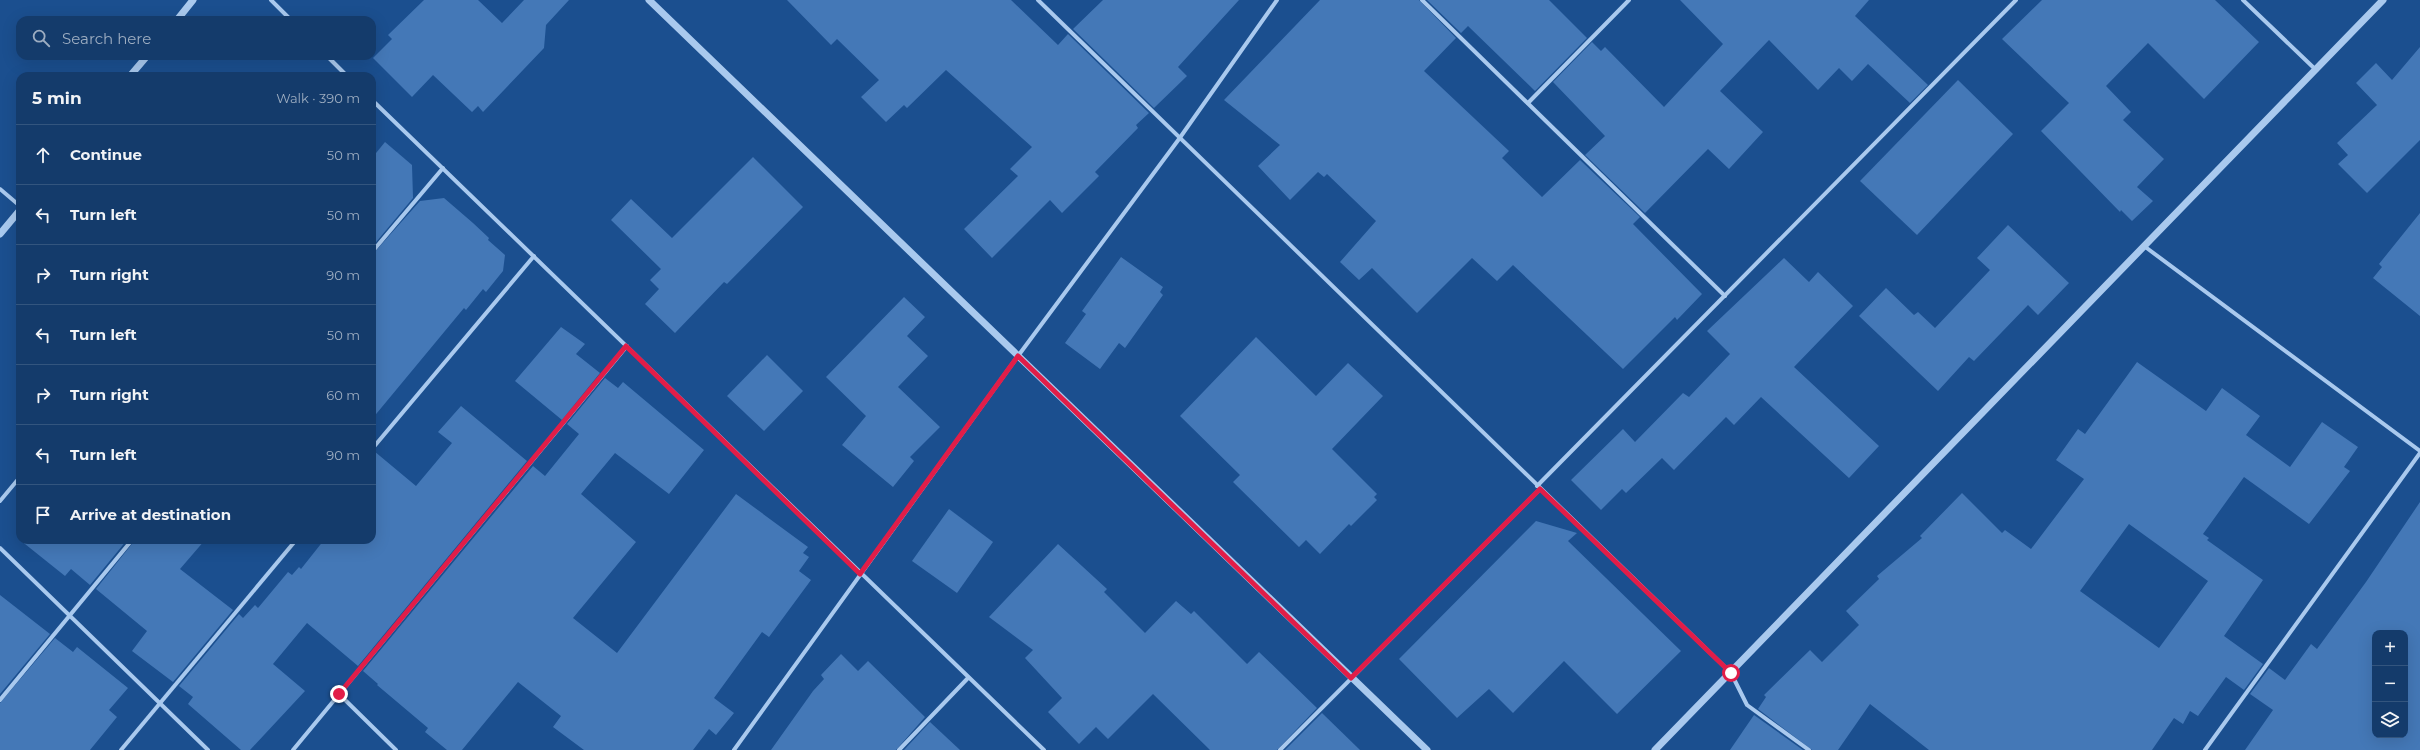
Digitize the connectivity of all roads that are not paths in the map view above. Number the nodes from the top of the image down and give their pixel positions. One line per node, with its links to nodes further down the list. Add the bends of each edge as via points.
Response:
1 (193, 0): 11 (street)
2 (270, 0): 12 (street)
3 (649, 0): 31 (street)
4 (1038, 0): 20 (street)
5 (1277, 0): 20 (street)
6 (1422, 0): 18 (street)
7 (1629, 0): 18 (street)
8 (2016, 0): 29 (street)
9 (2243, 0): 15 (street)
10 (2383, 0): 15 (street)
11 (179, 16)
12 (287, 16)
13 (144, 60): 16 (street)
14 (331, 60): 17 (street)
15 (2315, 69): 26 (street)
16 (133, 72)
17 (343, 72)
18 (1528, 103): 29 (street)
19 (376, 104): 21 (street)
20 (1179, 139): 31 (street); 35 (street)
21 (442, 168): 27 (street); 28 (street)
22 (0, 189): 23 (street)
23 (16, 203)
24 (16, 215): 25 (street)
25 (0, 234)
26 (2143, 246): 33 (street); 42 (street)
27 (376, 247)
28 (534, 256): 30 (street); 32 (street)
29 (1725, 296): 35 (street)
30 (626, 346): 40 (street); 45 (street)
31 (1018, 356): 40 (street); 44 (street)
32 (376, 444)
33 (2420, 452): 59 (street)
34 (16, 482): 36 (street)
35 (1539, 487): 42 (street); 44 (street)
36 (0, 501)
37 (129, 544): 41 (street)
38 (293, 544): 47 (street)
39 (0, 548): 41 (street)
40 (860, 574): 43 (street); 52 (street)
41 (70, 615): 46 (street); 47 (street)
42 (1731, 673): 57 (street); 58 (street, via 1747,705)
43 (968, 678): 53 (street); 54 (street)
44 (1351, 678): 55 (street); 56 (street)
45 (339, 694): 50 (street); 51 (street)
46 (0, 700)
47 (160, 703): 48 (street); 49 (street)
48 (120, 750)
49 (208, 750)
50 (293, 750)
51 (396, 750)
52 (734, 750)
53 (899, 750)
54 (1044, 750)
55 (1280, 750)
56 (1427, 750)
57 (1655, 750)
58 (1809, 750)
59 (2205, 750)

